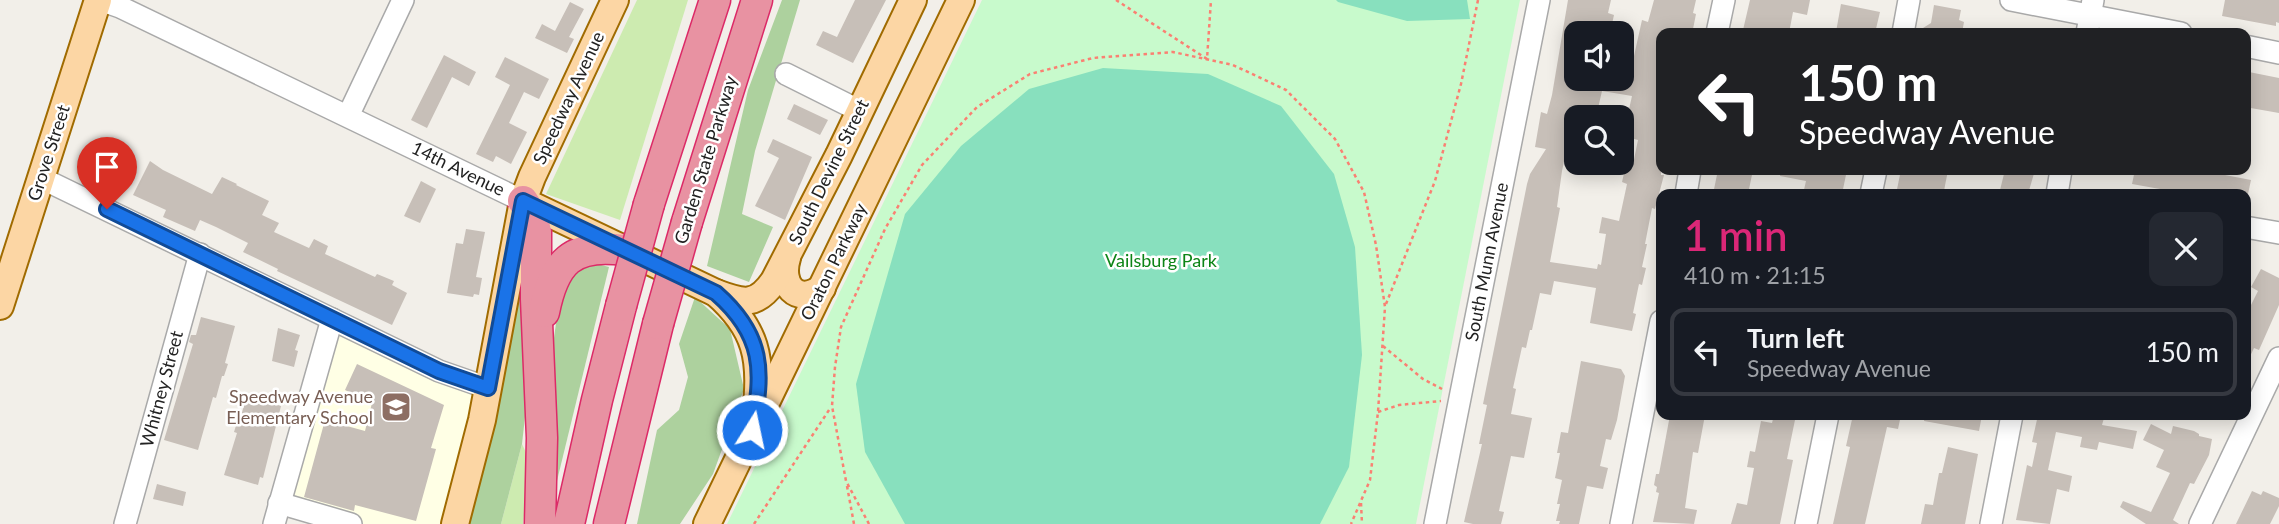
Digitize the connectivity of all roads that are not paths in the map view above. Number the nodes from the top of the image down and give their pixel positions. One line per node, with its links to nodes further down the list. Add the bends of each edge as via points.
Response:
1 (99, 0): 20 (street, 14th Avenue); 21 (main road, Grove Street)
2 (404, 0): 20 (street)
3 (615, 0): 22 (main road, Speedway Avenue)
4 (715, 0): 46 (highway, bridge, via 649,204)
5 (757, 0): 47 (highway, Garden State Parkway, bridge, via 658,324)
6 (913, 0): 19 (main road, South Devine Street)
7 (961, 0): 28 (main road, Oraton Parkway)
8 (1539, 0): 49 (street, South Munn Avenue)
9 (1724, 0): 13 (street)
10 (1909, 0): 14 (street)
11 (2011, 0): 12 (street)
12 (2090, 16): 15 (street)
13 (1718, 28)
14 (1904, 28)
15 (2154, 28)
16 (2251, 47): 17 (street)
17 (2279, 52)
18 (786, 74): 19 (street)
19 (860, 111): 27 (main road, South Devine Street)
20 (348, 116): 22 (street, 14th Avenue)
21 (41, 178): 26 (street); 30 (main road, Grove Street)
22 (523, 201): 25 (main road, 14th Avenue); 33 (highway, via 536,232); 35 (main road, Speedway Avenue)
23 (2251, 228): 24 (street)
24 (2279, 233)
25 (624, 250): 29 (main road, 14th Avenue); 33 (highway, via 591,248 575,253 561,265 548,291)
26 (200, 254): 31 (street); 42 (street, Whitney Street)
27 (787, 258): 28 (main road, via 784,273 791,289 807,295); 29 (main road, South Devine Street, via 759,299 738,300)
28 (822, 288): 40 (main road, Oraton Parkway)
29 (716, 293): 40 (main road, 14th Avenue, via 743,320 756,351 759,384)
30 (0, 306)
31 (332, 318): 35 (street, via 439,371); 41 (street)
32 (1656, 346): 50 (street)
33 (538, 350): 45 (highway)
34 (2279, 358): 36 (street)
35 (488, 388): 44 (main road, Speedway Avenue)
36 (2251, 410)
37 (1827, 420): 51 (street)
38 (2011, 420): 52 (street)
39 (2246, 420): 53 (street)
40 (752, 430): 48 (main road, Oraton Parkway)
41 (277, 514): 43 (street)
42 (125, 524)
43 (351, 524)
44 (455, 524)
45 (540, 524)
46 (569, 524)
47 (609, 524)
48 (707, 524)
49 (1435, 524)
50 (1621, 524)
51 (1806, 524)
52 (1990, 524)
53 (2200, 524)

